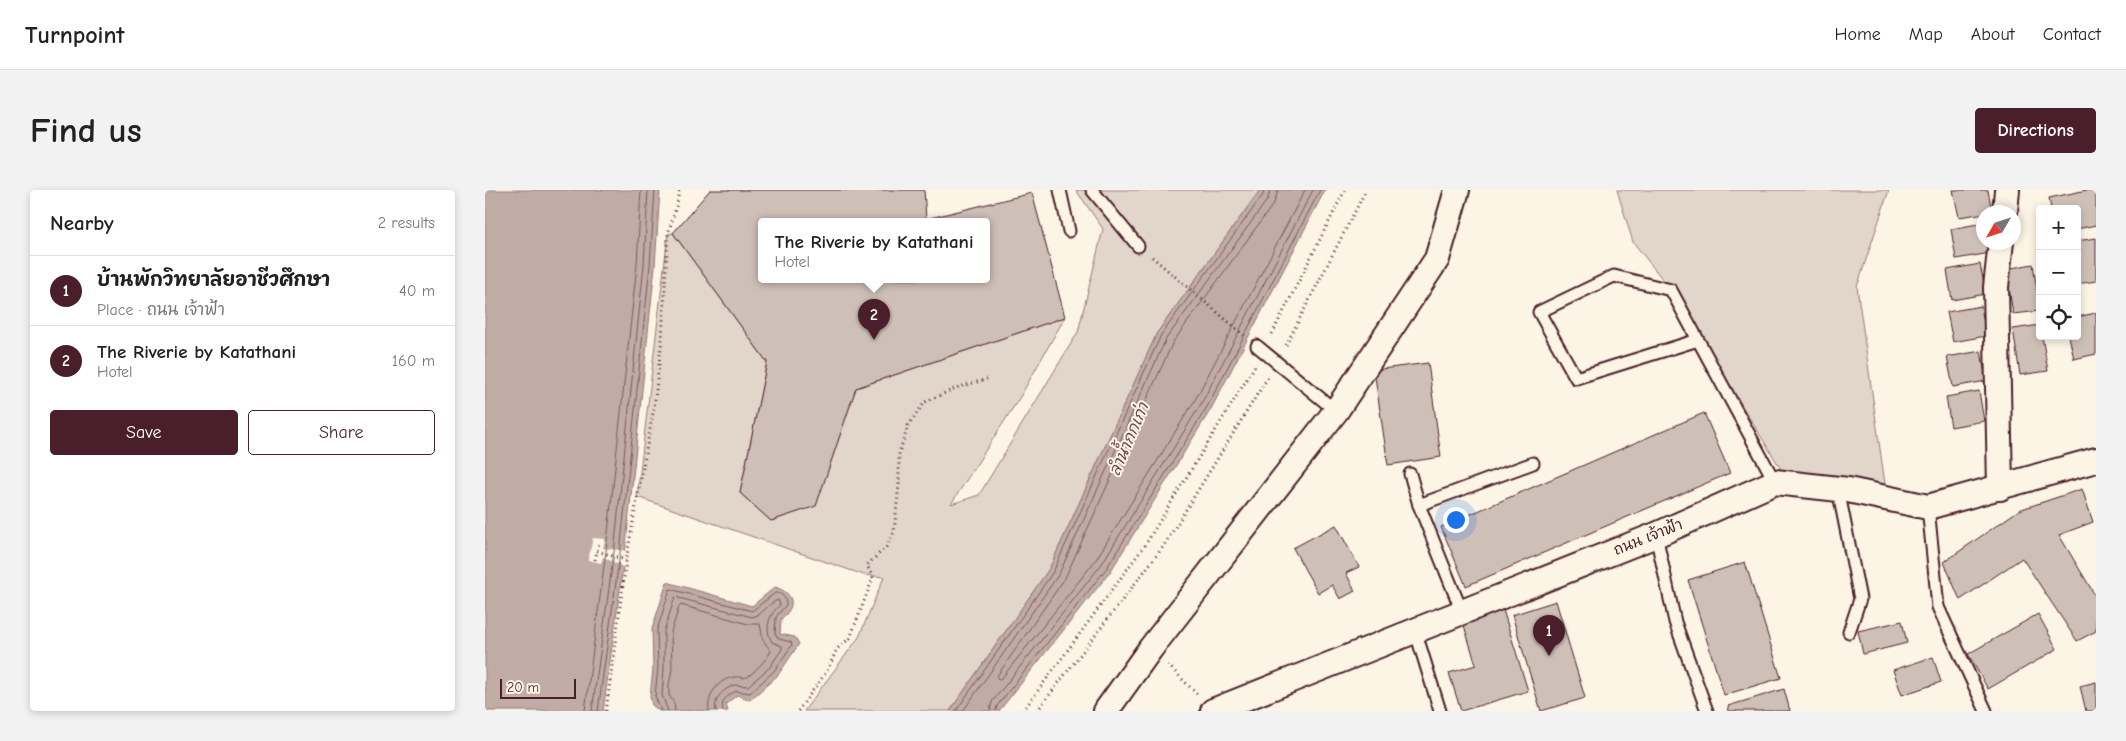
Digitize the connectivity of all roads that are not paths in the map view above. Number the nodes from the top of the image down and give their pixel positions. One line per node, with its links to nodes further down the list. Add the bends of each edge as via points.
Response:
1 (1061, 190): 6 (lane)
2 (1092, 190): 7 (lane)
3 (1457, 190): 11 (street, via 1437,259)
4 (2007, 190): 5 (street)
5 (2006, 205)
6 (1069, 231)
7 (1138, 246)
8 (2000, 250): 16 (street, via 1996,287)
9 (1698, 340): 9 (lane, via 1576,378 1539,312 1613,276 1671,290); 15 (lane)
10 (1260, 348): 11 (lane)
11 (1337, 411): 24 (street, via 1151,648)
12 (2096, 460): 16 (street)
13 (1533, 463): 18 (lane)
14 (1410, 474): 18 (lane)
15 (1775, 482): 17 (street); 20 (street, ถนน เจ้าฟ้า)
16 (2000, 488): 19 (street)
17 (1838, 489): 19 (street); 23 (lane, via 1861,599)
18 (1419, 505): 21 (lane)
19 (1928, 507): 28 (lane, via 1938,607)
20 (1657, 535): 21 (street, ถนน เจ้าฟ้า); 27 (lane, via 1675,622)
21 (1462, 612): 22 (street, ถนน เจ้าฟ้า)
22 (1415, 630): 25 (street, ถนน เจ้าฟ้า); 26 (lane)
23 (1849, 632)
24 (1106, 711)
25 (1213, 711)
26 (1440, 711)
27 (1707, 711)
28 (1986, 711)

